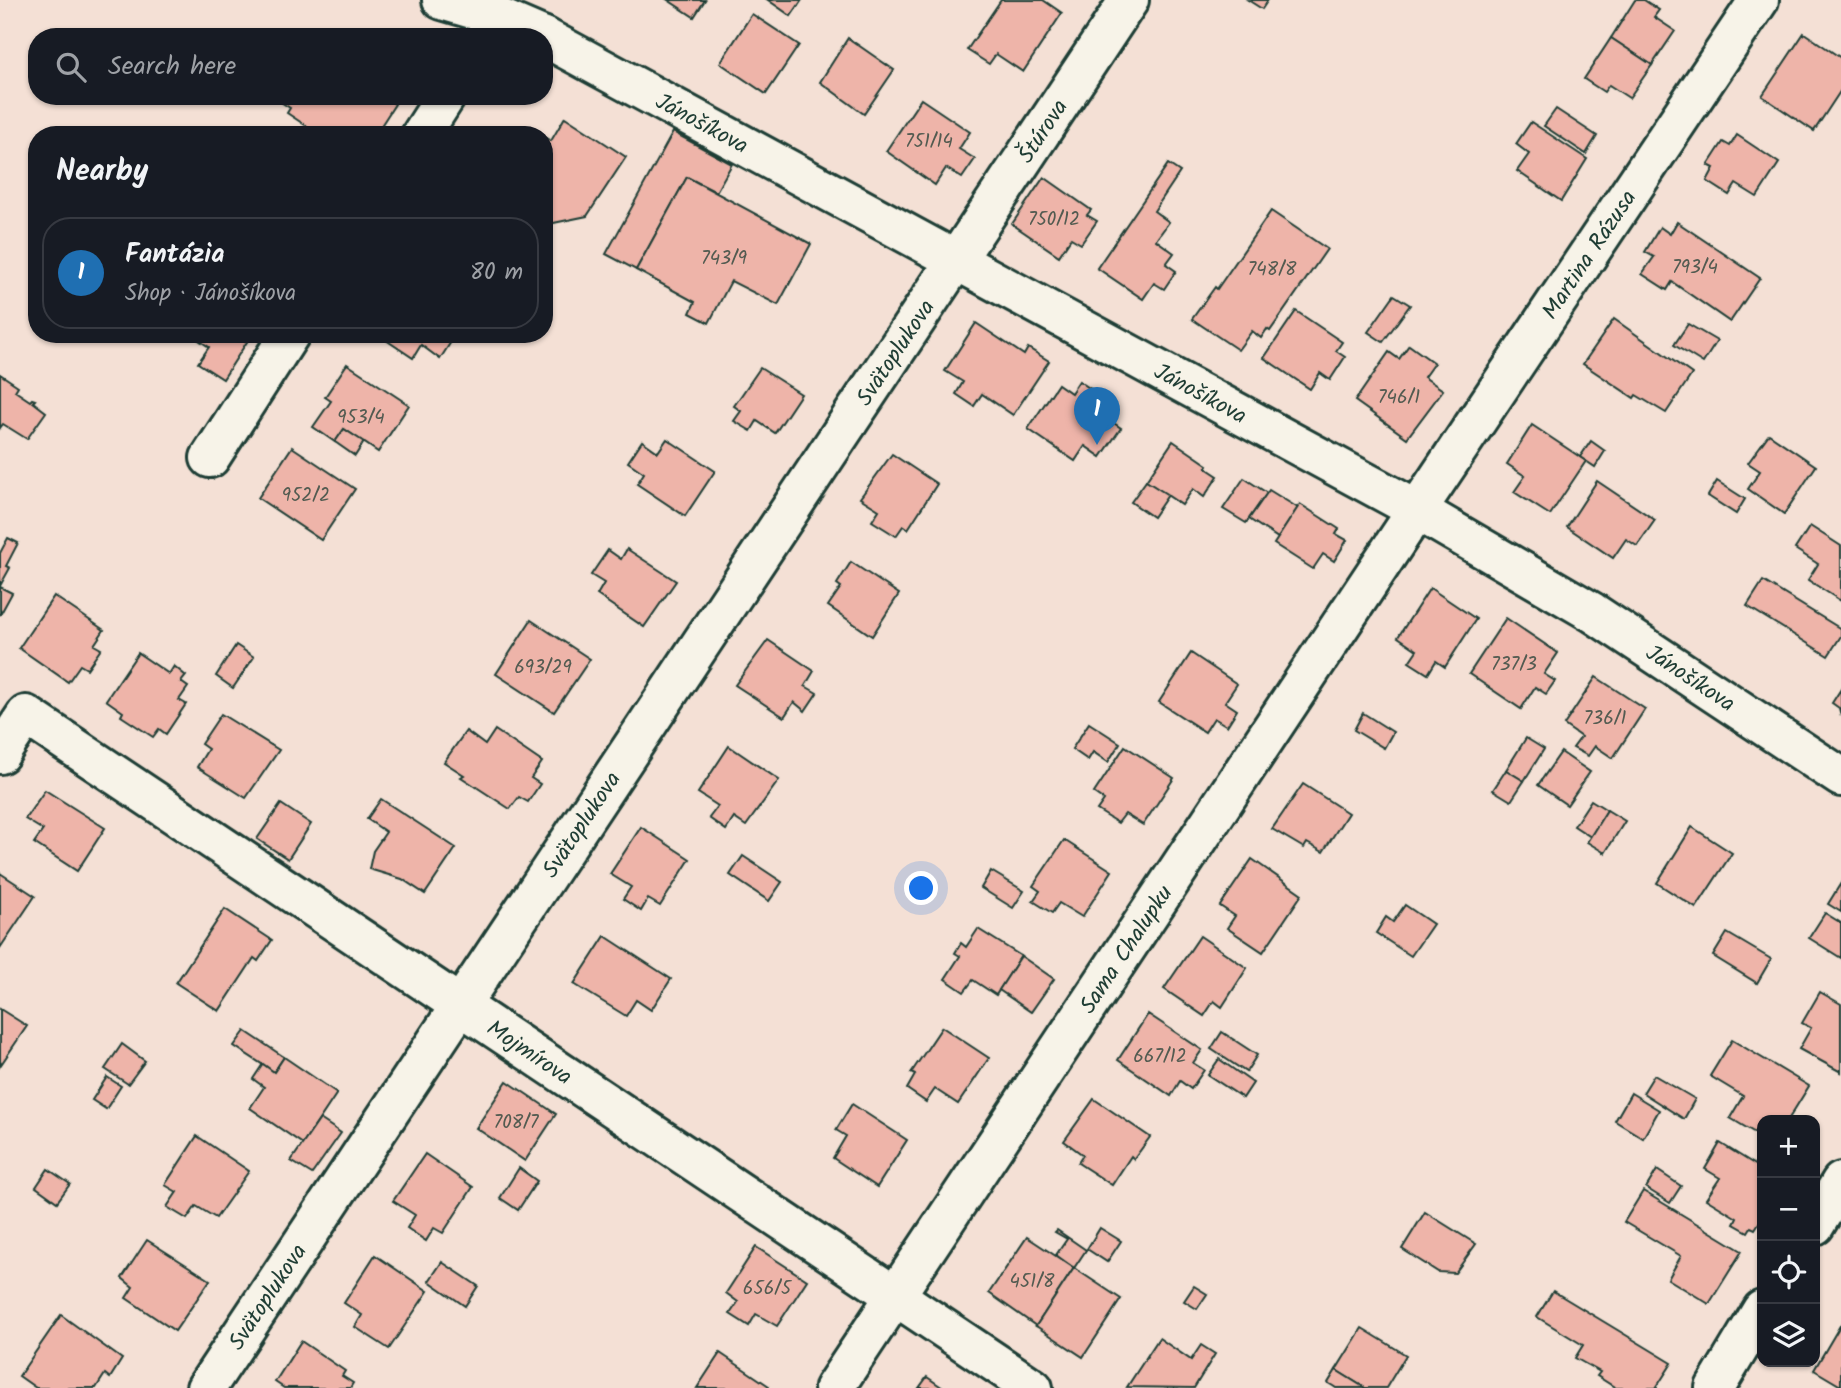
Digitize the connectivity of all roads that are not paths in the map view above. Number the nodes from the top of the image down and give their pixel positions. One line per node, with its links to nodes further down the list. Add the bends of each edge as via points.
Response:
1 (442, 0): 4 (street, Jánošíkova)
2 (1129, 0): 9 (street, Štúrova)
3 (1759, 0): 12 (street, Martina Rázusa)
4 (493, 17): 5 (street, Jánošíkova)
5 (521, 28)
6 (553, 42): 9 (street, Jánošíkova)
7 (440, 105): 8 (street)
8 (427, 126)
9 (955, 259): 12 (street, Jánošíkova); 15 (street, Svätoplukova)
10 (284, 343): 11 (street)
11 (210, 458)
12 (1417, 510): 14 (street, Jánošíkova, via 1592,612); 18 (street, Sama Chalupku)
13 (0, 754): 15 (street, Mojmírova, via 26,715)
14 (1841, 778)
15 (462, 1005): 18 (street, Mojmírova); 20 (street, Svätoplukova)
16 (1841, 1182): 17 (street)
17 (1820, 1216)
18 (895, 1296): 21 (street, Sama Chalupku); 22 (street, Mojmírova)
19 (1757, 1319): 23 (street)
20 (206, 1388)
21 (834, 1388)
22 (1033, 1388)
23 (1715, 1388)

